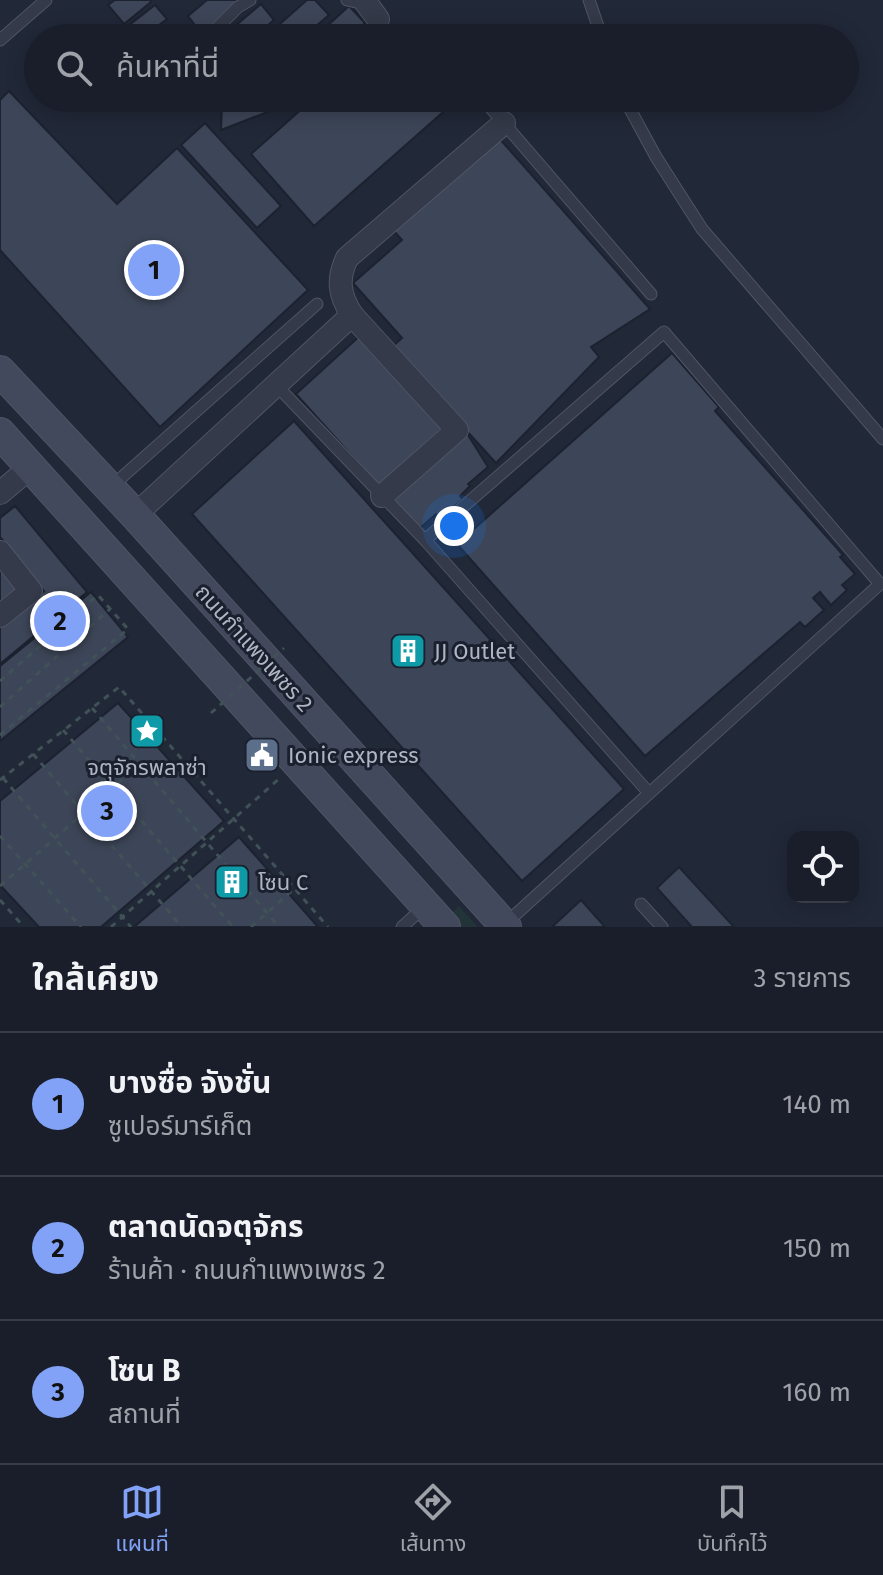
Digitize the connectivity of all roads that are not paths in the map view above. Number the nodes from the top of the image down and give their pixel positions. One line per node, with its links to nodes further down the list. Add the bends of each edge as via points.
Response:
1 (46, 0): 6 (lane)
2 (250, 0): 4 (lane)
3 (589, 0): 5 (lane)
4 (221, 24)
5 (597, 24)
6 (0, 40)
7 (632, 112): 14 (lane, via 702,229)
8 (496, 114): 9 (lane); 11 (street, via 347,258 340,286)
9 (651, 294)
10 (317, 304): 16 (lane)
11 (352, 315): 13 (street); 18 (street, via 457,430)
12 (0, 371): 16 (main road, ถนนกำแพงเพชร 2)
13 (276, 385): 18 (lane); 19 (street)
14 (883, 439)
15 (11, 450): 17 (street); 25 (main road, ถนนกำแพงเพชร 2)
16 (109, 489): 19 (main road, ถนนกำแพงเพชร 2)
17 (0, 493)
18 (382, 496): 20 (lane)
19 (135, 515): 26 (main road, ถนนกำแพงเพชร 2)
20 (425, 540): 23 (lane); 23 (lane, via 664,332 880,584)
21 (0, 552): 22 (street, via 31,591)
22 (0, 616)
23 (649, 793): 26 (lane)
24 (641, 904): 28 (lane)
25 (435, 916): 27 (lane)
26 (505, 926)
27 (402, 927)
28 (662, 927)

